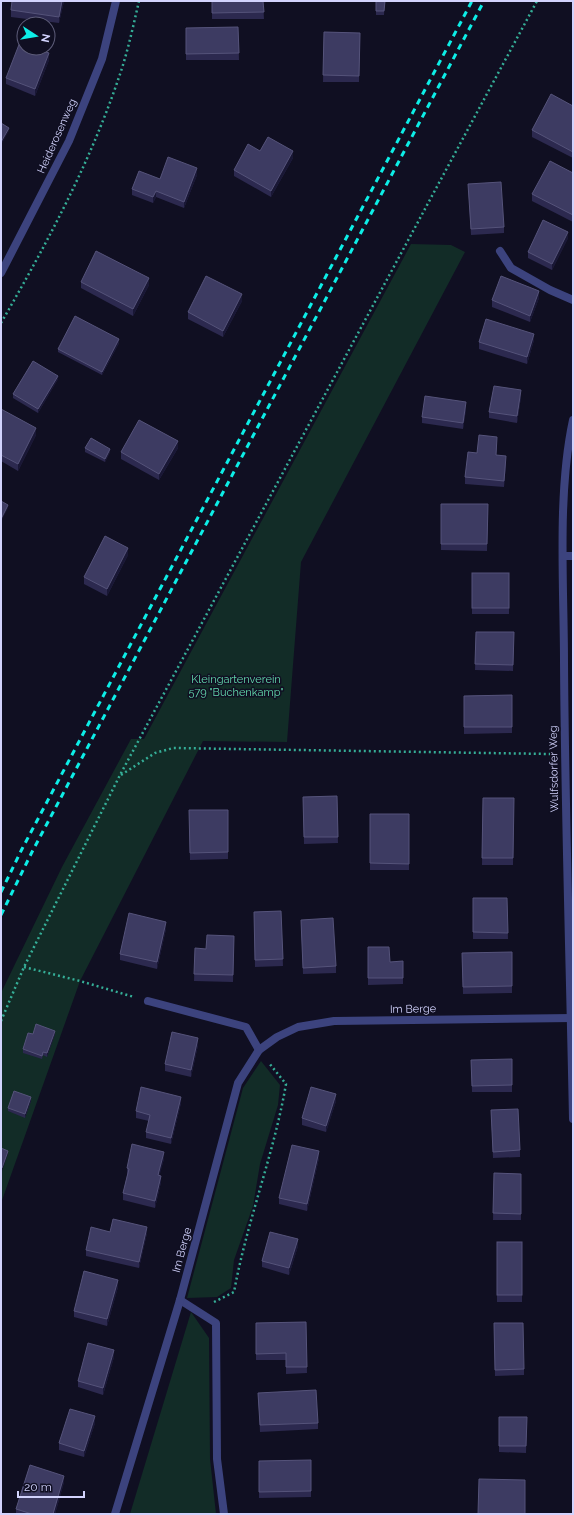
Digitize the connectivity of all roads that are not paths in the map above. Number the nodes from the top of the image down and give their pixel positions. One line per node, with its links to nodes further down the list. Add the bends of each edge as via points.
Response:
1 (116, 1): 3 (street, Heiderosenweg, via 102,59 69,141)
2 (500, 251): 4 (street, via 511,268)
3 (1, 273)
4 (573, 300)
5 (573, 420): 6 (street, Wulfsdorfer Weg, via 564,500)
6 (563, 556): 7 (street); 9 (street, Wulfsdorfer Weg)
7 (573, 556)
8 (148, 1001): 10 (street, via 246,1027)
9 (572, 1018): 10 (street, Im Berge, via 334,1021 298,1027 277,1036); 11 (street, Wulfsdorfer Weg)
10 (259, 1050): 12 (street, Im Berge, via 238,1083)
11 (573, 1120)
12 (180, 1300): 13 (street, Im Berge); 14 (street, via 216,1323 217,1459)
13 (115, 1514)
14 (224, 1514)

